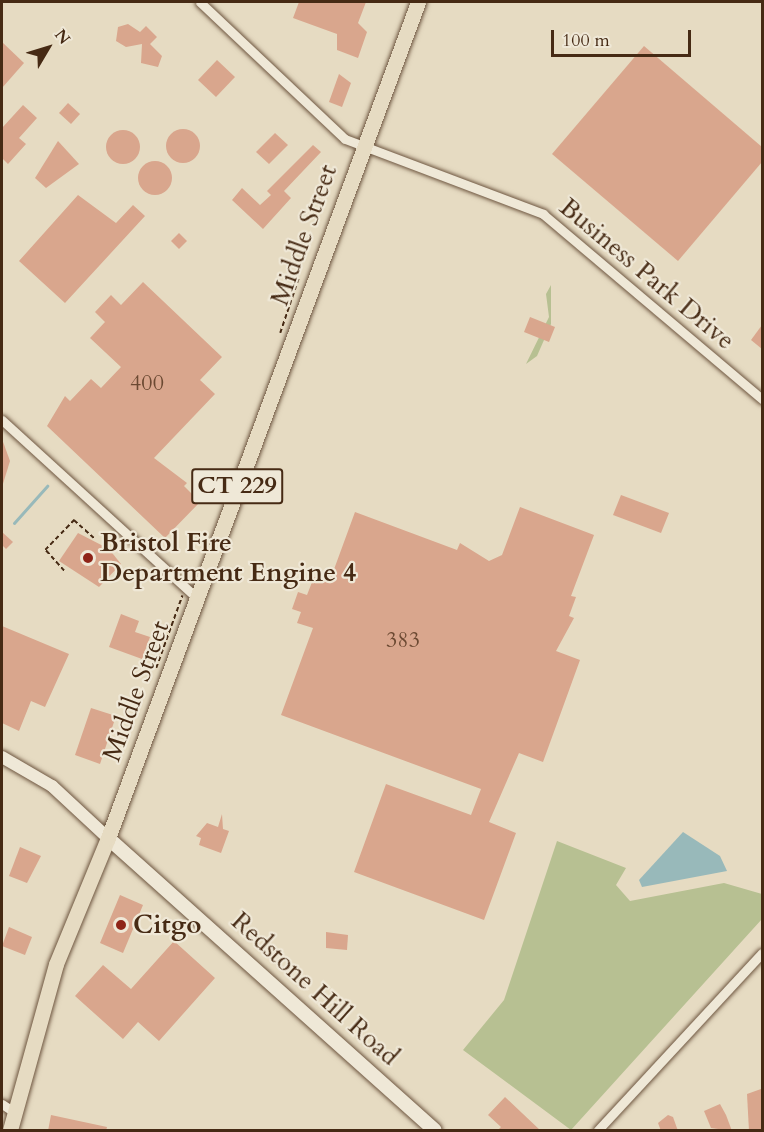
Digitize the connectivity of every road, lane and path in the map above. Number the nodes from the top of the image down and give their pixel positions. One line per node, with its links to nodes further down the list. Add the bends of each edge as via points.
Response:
1 (200, 2): 3 (street, via 345,139)
2 (418, 2): 3 (main road, Middle Street / CT 229)
3 (361, 146): 6 (street, Business Park Drive, via 388,151 543,214); 10 (main road, Middle Street / CT 229)
4 (299, 278): 5 (path)
5 (280, 333)
6 (762, 399)
7 (2, 420): 10 (street)
8 (94, 538): 9 (path, via 74,520 45,550)
9 (64, 571)
10 (191, 592): 11 (path); 13 (main road, Middle Street / CT 229)
11 (156, 668)
12 (2, 757): 13 (street, via 52,786)
13 (108, 838): 15 (main road, Middle Street / CT 229, via 52,973); 17 (main road, Redstone Hill Road)
14 (762, 952): 18 (street)
15 (8, 1108): 16 (main road, Middle Street / CT 229)
16 (10, 1131)
17 (435, 1131)
18 (598, 1131)

